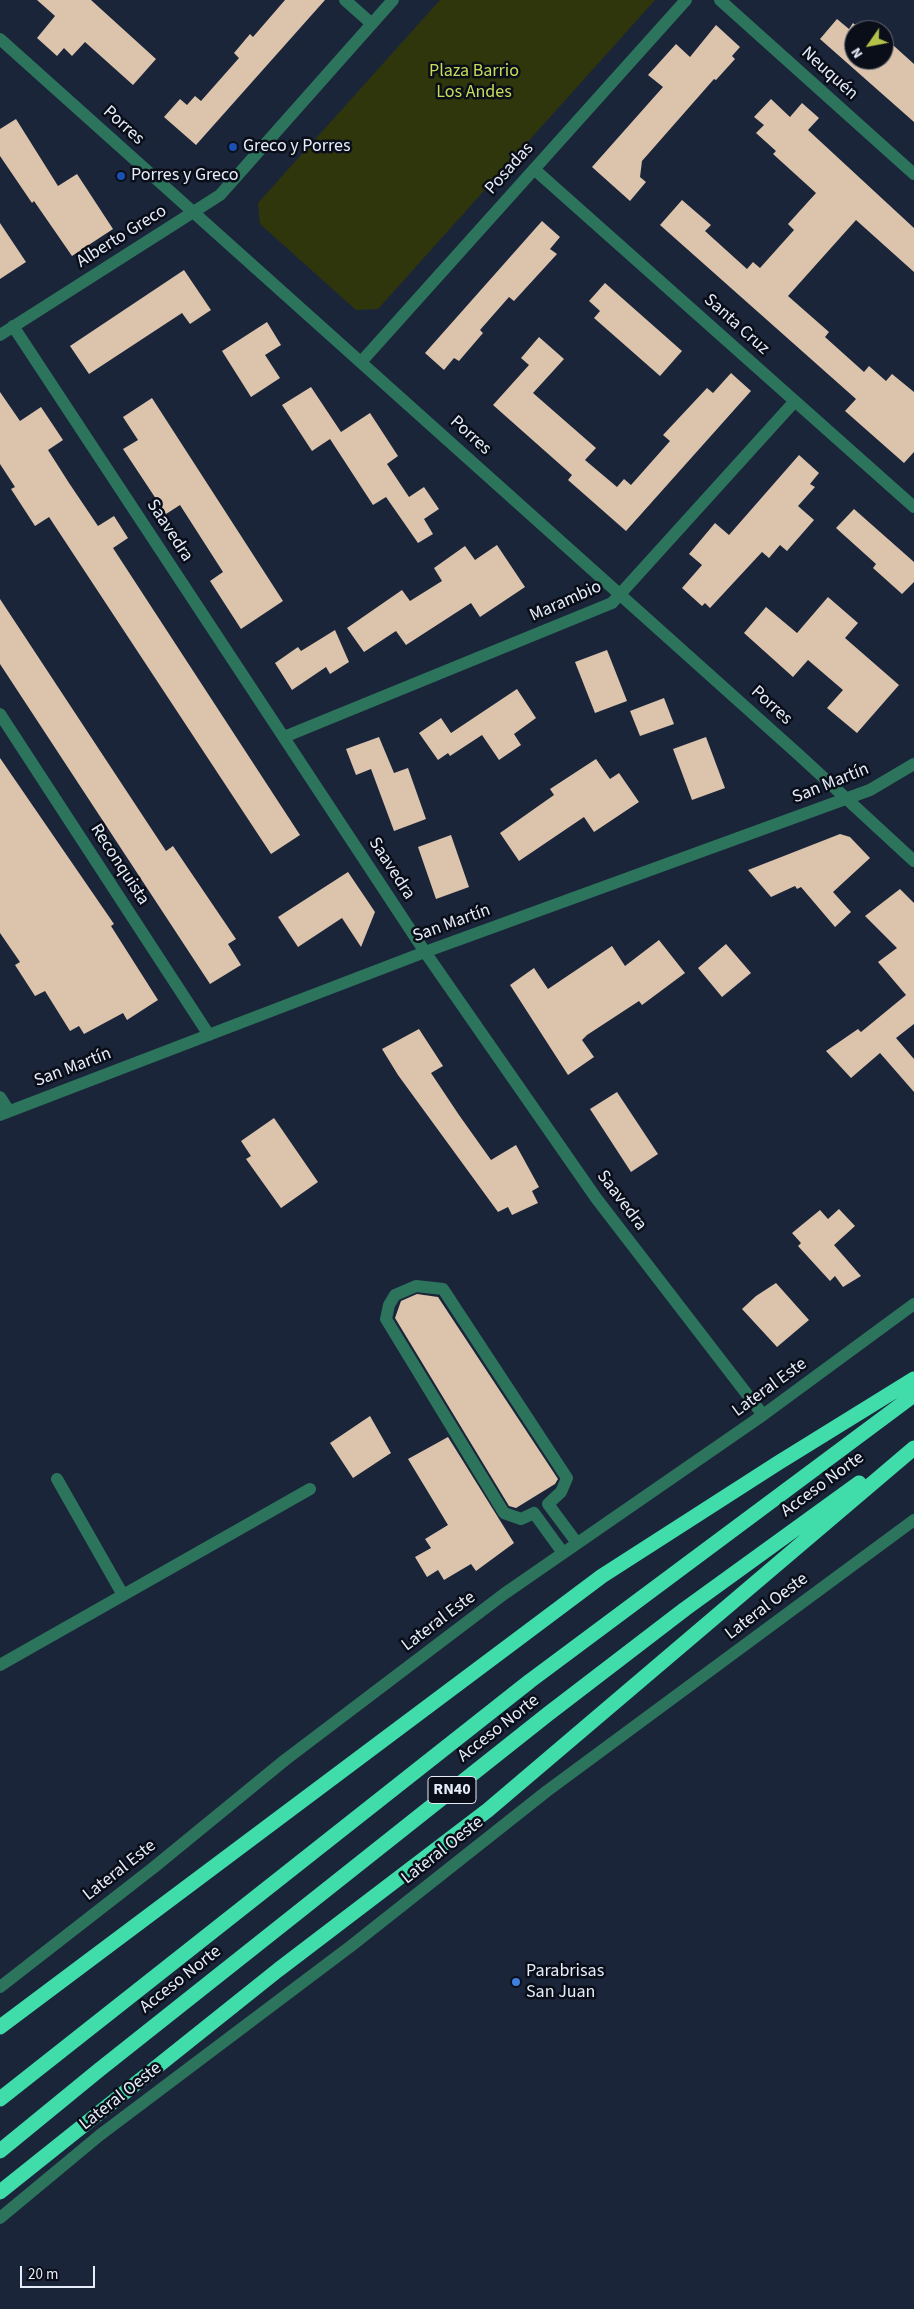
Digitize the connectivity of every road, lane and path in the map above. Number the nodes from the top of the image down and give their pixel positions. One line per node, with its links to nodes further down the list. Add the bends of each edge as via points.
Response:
1 (345, 0): 5 (street)
2 (393, 0): 5 (street, Alberto Greco)
3 (686, 0): 7 (street, Posadas)
4 (720, 0): 8 (street, Neuquén)
5 (372, 24): 9 (street, Alberto Greco, via 220,195)
6 (0, 39): 9 (street, Porres)
7 (534, 169): 12 (street, Posadas); 13 (street, Santa Cruz)
8 (914, 174)
9 (194, 212): 10 (street, Alberto Greco); 12 (street, Porres)
10 (13, 326): 11 (street, Alberto Greco); 17 (street, Saavedra)
11 (0, 335)
12 (361, 362): 15 (street, Porres)
13 (794, 401): 14 (street, Santa Cruz); 15 (street, Marambio)
14 (914, 508)
15 (620, 594): 17 (street, Marambio, via 612,603); 19 (street, Porres)
16 (0, 714): 22 (street, Reconquista)
17 (284, 737): 21 (street, Saavedra)
18 (914, 764): 19 (street, San Martín, via 870,790)
19 (846, 798): 20 (street, Porres); 21 (street, San Martín)
20 (914, 861)
21 (425, 952): 22 (street, San Martín); 28 (street, Saavedra, via 596,1198)
22 (209, 1035): 24 (street, San Martín)
23 (0, 1097): 24 (street)
24 (4, 1113)
25 (914, 1304): 28 (street, Lateral Este)
26 (914, 1379): 39 (highway, via 602,1576)
27 (914, 1395): 40 (highway, Acceso Norte / RN40, via 530,1681)
28 (763, 1416): 34 (street, Lateral Este)
29 (914, 1444): 41 (highway, Acceso Norte / RN40, via 685,1609 556,1708)
30 (914, 1448): 42 (highway, via 488,1810 278,1970)
31 (57, 1479): 36 (street)
32 (310, 1489): 36 (street)
33 (914, 1520): 43 (street, Lateral Oeste, via 547,1791 351,1946 100,2135)
34 (577, 1543): 35 (street, Lateral Este); 35 (street, via 548,1504 561,1492 567,1478 443,1289 416,1286 396,1295 388,1304 386,1319 504,1514 521,1519 534,1513)
35 (563, 1553): 38 (street, Lateral Este, via 285,1760)
36 (123, 1595): 37 (street)
37 (0, 1665)
38 (0, 1987)
39 (0, 2026)
40 (0, 2099)
41 (0, 2151)
42 (0, 2192)
43 (0, 2218)

